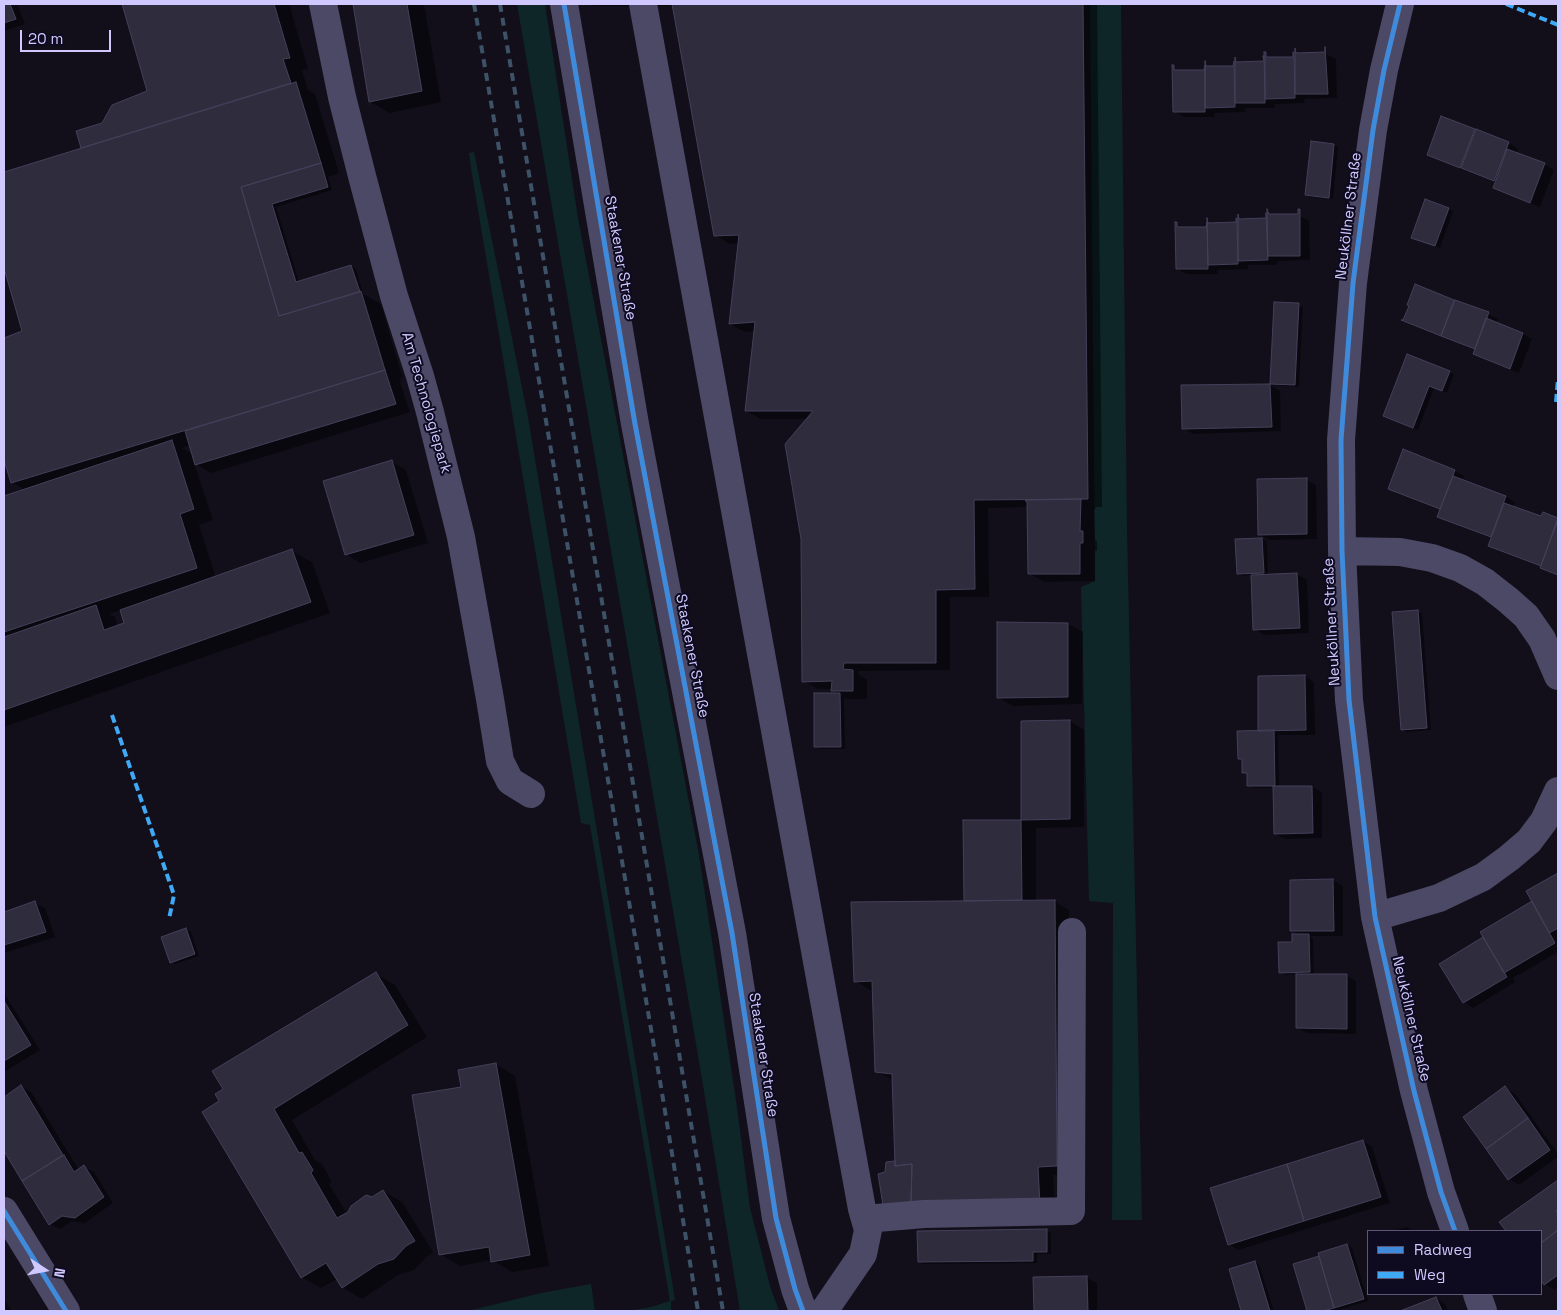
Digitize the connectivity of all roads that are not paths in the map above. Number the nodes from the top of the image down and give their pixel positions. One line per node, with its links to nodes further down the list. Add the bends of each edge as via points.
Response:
1 (324, 4): 8 (street, Am Technologiepark, via 364,185 425,394 458,528 500,761 510,781)
2 (564, 4): 16 (street, Staakener Straße, via 635,424 732,933 776,1218)
3 (643, 4): 12 (street)
4 (1400, 4): 5 (street, Neuköllner Straße, via 1373,130 1353,283 1341,440)
5 (1342, 551): 6 (street, via 1400,552 1460,568 1526,616 1542,639); 9 (street, Neuköllner Straße, via 1349,700)
6 (1558, 676)
7 (1558, 791): 9 (street, via 1544,821 1529,841 1483,877 1439,898)
8 (531, 794)
9 (1375, 917): 13 (street, Neuköllner Straße, via 1412,1085)
10 (1072, 932): 12 (street, via 1071,1211 924,1214)
11 (4, 1211): 15 (street)
12 (865, 1219): 17 (street, via 868,1230 863,1254)
13 (1455, 1230)
14 (1477, 1295): 18 (street)
15 (66, 1311)
16 (803, 1311)
17 (824, 1311)
18 (1483, 1311)

